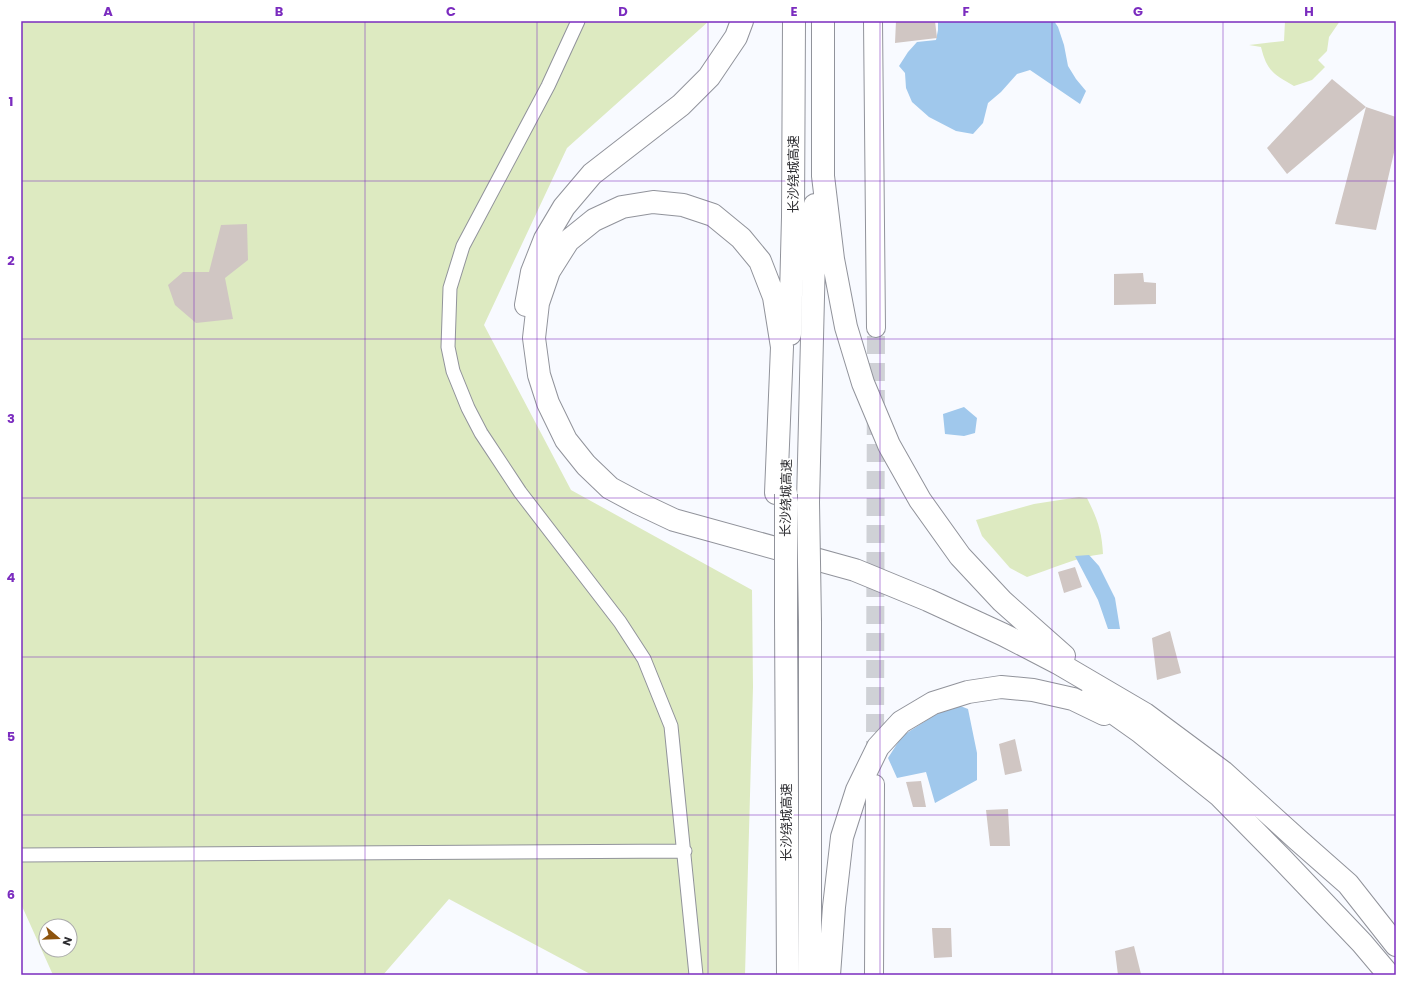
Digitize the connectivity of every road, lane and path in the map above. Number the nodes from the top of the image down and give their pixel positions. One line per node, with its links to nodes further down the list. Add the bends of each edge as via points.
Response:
1 (578, 21): 12 (street, via 548,86 464,246 450,288 448,347 453,371 481,433 520,492 620,622 644,659 671,726)
2 (742, 21): 10 (highway, via 736,36 709,77 681,105 592,174 564,207 545,239 532,272 524,316 525,356 534,397 553,440 580,474 604,496 635,515 673,531 833,575 901,601 1032,662 1086,693)
3 (794, 21): 8 (highway, 长沙绕城高速, via 793,218)
4 (815, 21): 17 (highway, 长沙绕城高速, bridge, via 814,256 808,502)
5 (823, 21): 9 (highway, via 823,176 833,259 846,327 863,383 889,445 920,500 960,556 1002,601 1054,648)
6 (873, 21): 7 (street)
7 (876, 328)
8 (781, 494): 9 (highway, via 782,347 774,296 760,261 741,238 713,215 683,205 653,202 622,207 594,220 568,241 549,271 538,303 534,338 539,375 548,403 566,440 586,465 610,488 674,520 855,570 928,600 1058,663); 16 (highway, 长沙绕城高速)
9 (1129, 705): 14 (highway, via 1223,772 1348,884)
10 (1139, 732): 18 (highway, via 1073,699 1033,690 1001,687 968,692 933,703 901,722 878,747 856,790 842,837); 20 (highway, via 1220,796 1362,943)
11 (875, 784): 19 (street)
12 (685, 851): 13 (street); 15 (street)
13 (21, 855)
14 (1396, 945)
15 (696, 975)
16 (788, 975)
17 (810, 975)
18 (829, 975)
19 (874, 975)
20 (1389, 975)

